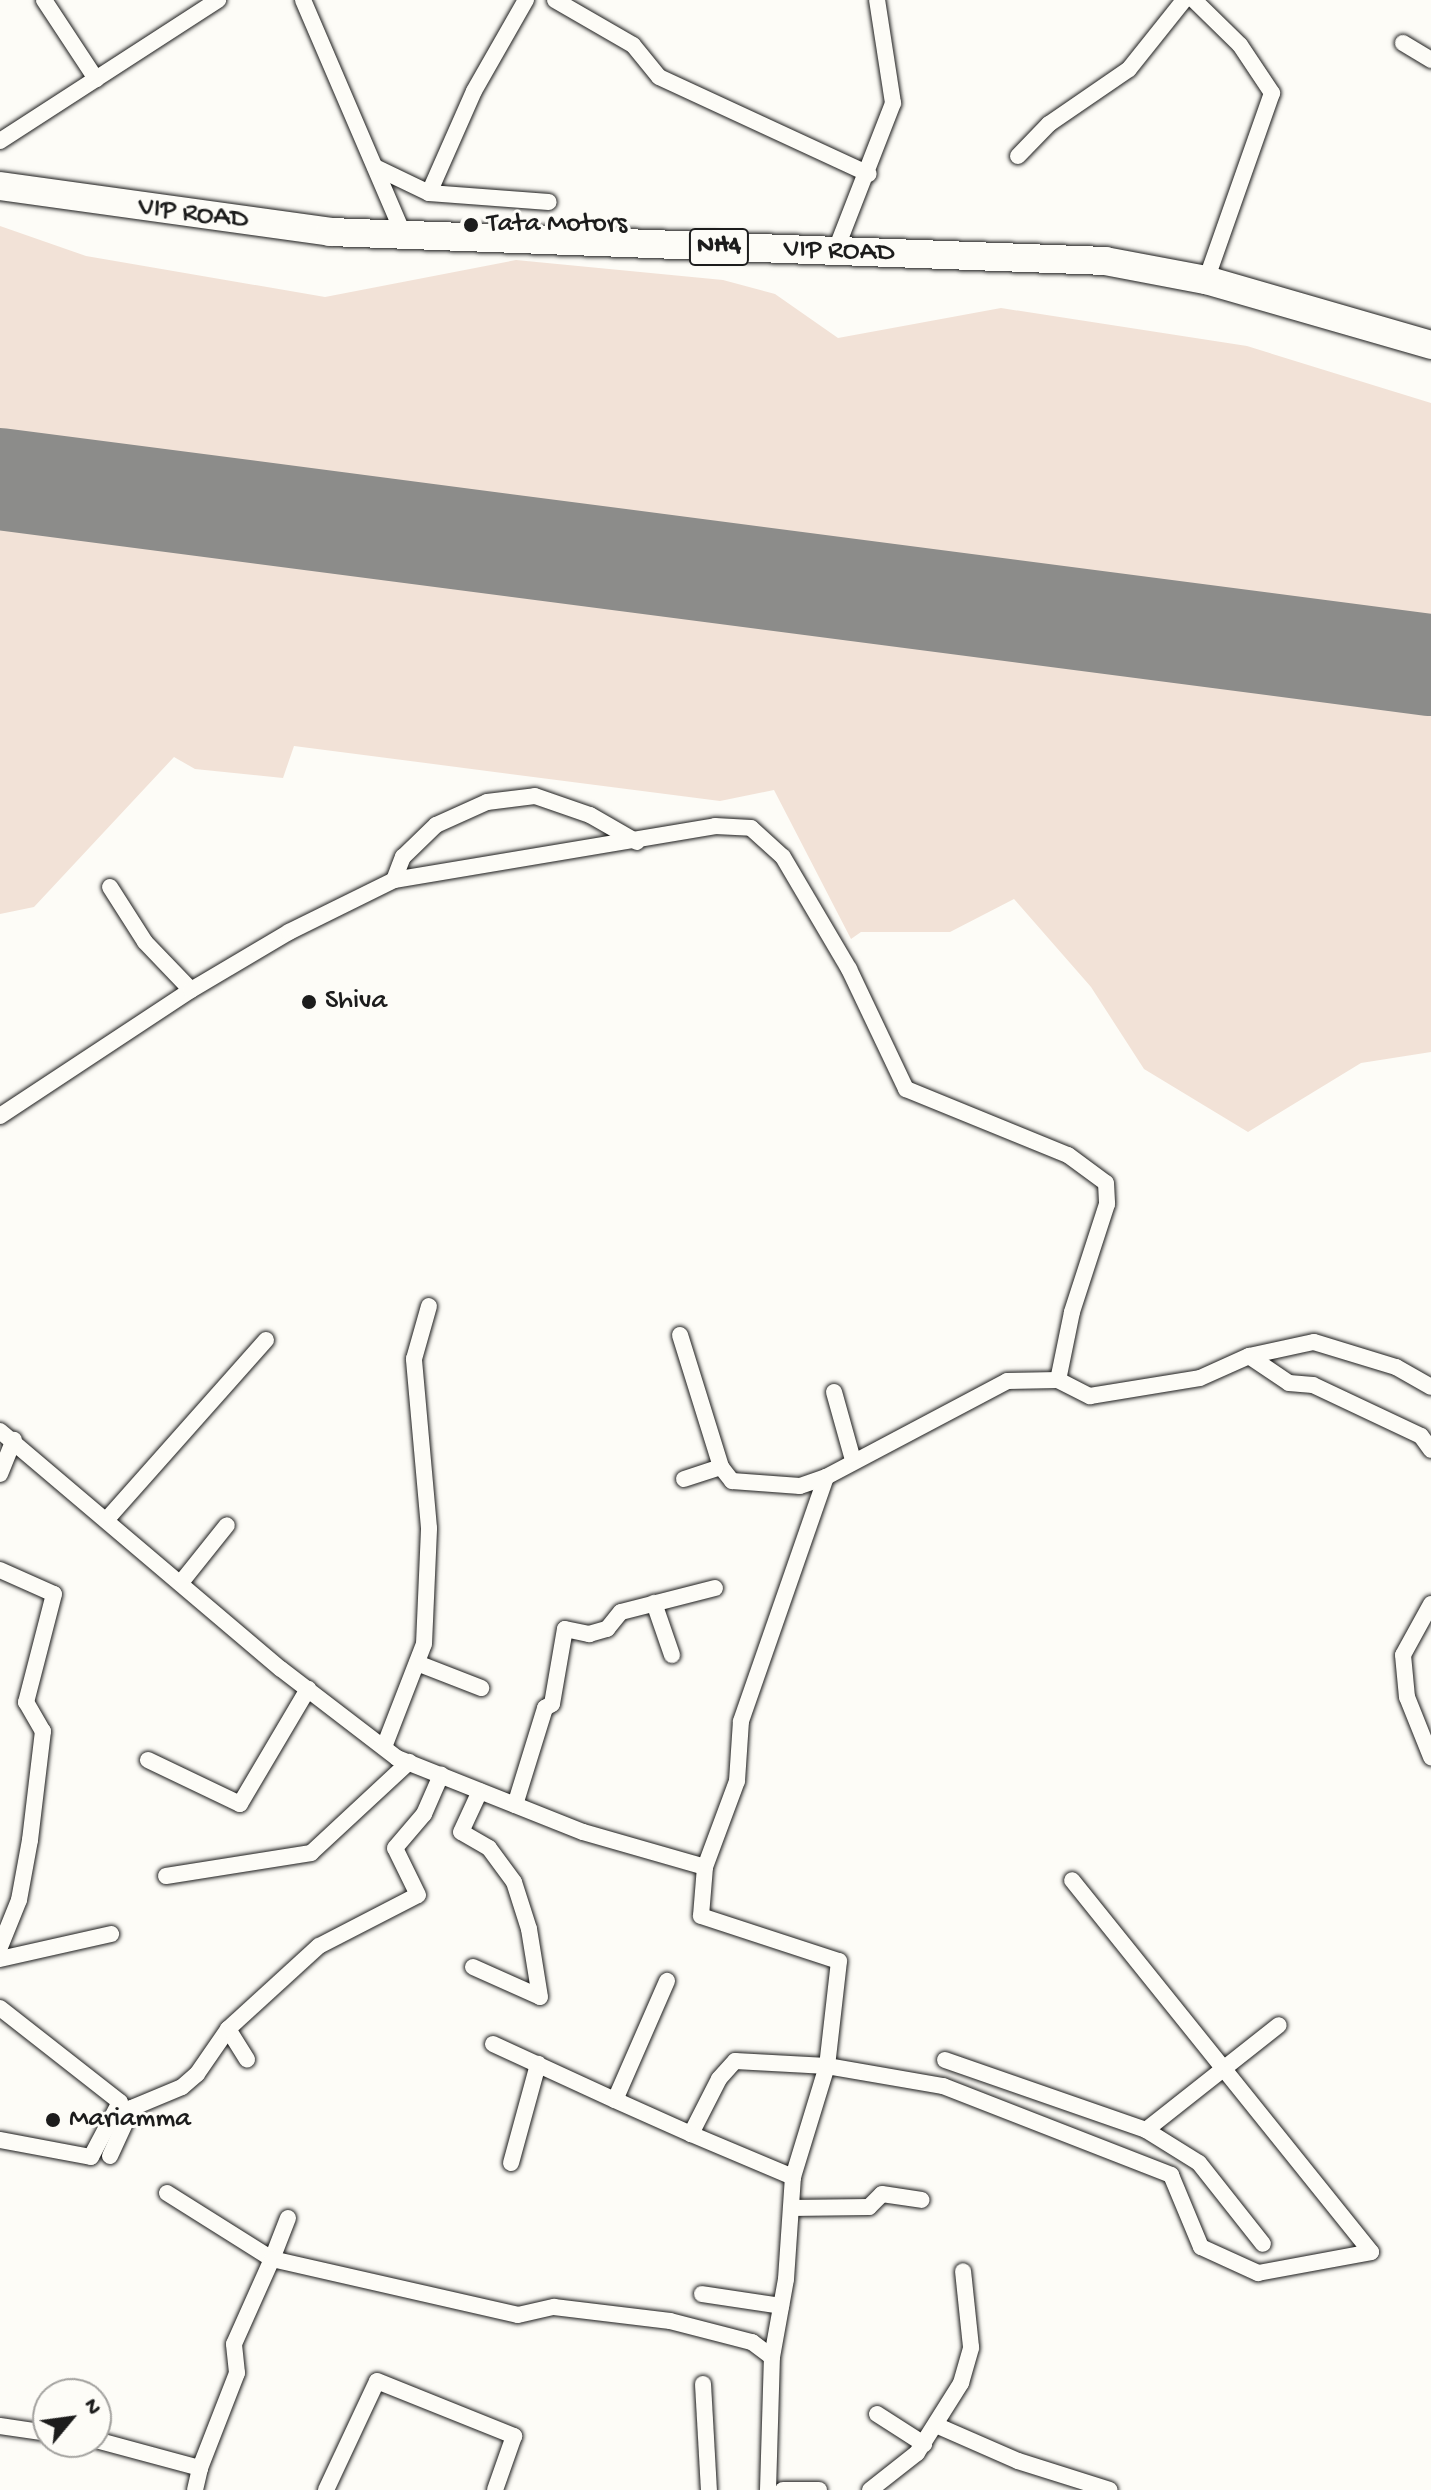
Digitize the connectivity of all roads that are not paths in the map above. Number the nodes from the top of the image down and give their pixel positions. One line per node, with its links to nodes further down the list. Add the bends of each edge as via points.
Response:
1 (44, 0): 11 (street)
2 (218, 0): 11 (street)
3 (303, 0): 14 (street)
4 (526, 0): 17 (street, via 474,91)
5 (555, 0): 15 (street, via 633,45 659,77)
6 (877, 0): 15 (street, via 893,103)
7 (1184, 0): 13 (street, via 1129,69 1049,124)
8 (1194, 0): 21 (street, via 1240,45 1272,93)
9 (1403, 43): 10 (street)
10 (1431, 60)
11 (96, 79): 12 (street)
12 (3, 133)
13 (1018, 156)
14 (375, 167): 17 (street); 19 (street)
15 (869, 174): 20 (street)
16 (0, 186): 19 (highway, VIP ROAD / NH4, via 330,232)
17 (429, 193): 18 (street)
18 (549, 202)
19 (402, 231): 20 (highway, VIP ROAD / NH4)
20 (835, 252): 21 (highway, VIP ROAD / NH4, via 1105,261)
21 (1206, 280): 22 (highway, VIP ROAD / NH4)
22 (1431, 345)
23 (637, 842): 24 (street); 24 (street, via 590,815 535,796 487,802 436,825 403,857); 32 (street, via 715,826 751,828 783,857 798,882 849,969 906,1089 1068,1155 1106,1183 1107,1204 1072,1312)
24 (394, 880): 26 (street, via 289,932)
25 (110, 887): 26 (street, via 145,942)
26 (191, 990): 27 (street)
27 (0, 1116)
28 (429, 1306): 50 (street, via 414,1359 429,1528 424,1644)
29 (680, 1335): 38 (street)
30 (266, 1340): 42 (street)
31 (1249, 1356): 32 (street, via 1200,1378 1090,1396); 33 (street, via 1314,1342 1396,1367); 36 (street, via 1289,1383 1313,1385 1421,1436)
32 (1058, 1380): 37 (street, via 1007,1381)
33 (1431, 1387)
34 (834, 1392): 37 (street)
35 (7, 1436): 39 (street); 42 (street)
36 (1431, 1450)
37 (853, 1460): 40 (street)
38 (721, 1467): 40 (street, via 732,1481 800,1486); 41 (street)
39 (0, 1474)
40 (826, 1477): 60 (street, via 741,1721 737,1781)
41 (684, 1479)
42 (108, 1518): 45 (street)
43 (227, 1525): 45 (street)
44 (0, 1570): 64 (street, via 54,1594 26,1702 43,1731 30,1840 19,1900)
45 (183, 1580): 52 (street)
46 (715, 1588): 47 (street)
47 (654, 1603): 49 (street); 59 (street, via 621,1612 607,1629 589,1634 565,1629 552,1704 545,1708)
48 (1431, 1604): 54 (street, via 1403,1655 1407,1697)
49 (672, 1655)
50 (417, 1663): 51 (street); 53 (street)
51 (481, 1688)
52 (308, 1689): 53 (street); 55 (street, via 240,1804)
53 (384, 1747): 56 (street)
54 (1431, 1757)
55 (148, 1760)
56 (409, 1762): 57 (street); 61 (street, via 311,1853)
57 (441, 1775): 58 (street); 70 (street, via 424,1814 395,1848 418,1895 358,1930 336,1933)
58 (480, 1791): 59 (street); 66 (street, via 461,1832 489,1848 514,1882 529,1929 540,1997)
59 (515, 1805): 60 (street, via 583,1832)
60 (705, 1867): 75 (street, via 701,1916 839,1961)
61 (166, 1876)
62 (1072, 1880): 76 (street)
63 (111, 1934): 65 (street)
64 (0, 1947)
65 (0, 1959)
66 (473, 1967)
67 (667, 1981): 77 (street)
68 (0, 2008): 80 (street, via 120,2102 91,2157)
69 (1279, 2025): 76 (street)
70 (228, 2029): 72 (street); 81 (street, via 182,2087 132,2108)
71 (493, 2044): 74 (street)
72 (247, 2059)
73 (945, 2060): 78 (street)
74 (538, 2064): 77 (street); 82 (street)
75 (827, 2066): 76 (street, via 943,2086 1171,2175 1201,2247 1258,2273 1371,2252); 79 (street, via 735,2061 719,2079); 83 (street)
76 (1221, 2070): 78 (street)
77 (615, 2100): 79 (street)
78 (1146, 2130): 88 (street, via 1199,2163)
79 (691, 2134): 83 (street)
80 (0, 2140)
81 (110, 2156)
82 (511, 2163)
83 (793, 2177): 86 (street)
84 (167, 2193): 89 (street)
85 (922, 2200): 86 (street, via 882,2194 869,2207)
86 (791, 2208): 92 (street)
87 (288, 2218): 89 (street)
88 (1263, 2244)
89 (272, 2259): 93 (street, via 518,2315 554,2307 670,2321 752,2342); 101 (street, via 234,2344 237,2373)
90 (963, 2271): 97 (street, via 971,2347 961,2383)
91 (702, 2294): 92 (street)
92 (781, 2306): 93 (street)
93 (772, 2357): 106 (street)
94 (703, 2384): 105 (street)
95 (877, 2414): 100 (street)
96 (0, 2426): 98 (street)
97 (938, 2426): 100 (street); 110 (street, via 1018,2461)
98 (32, 2431)
99 (112, 2444): 101 (street)
100 (924, 2444): 109 (street)
101 (200, 2468): 102 (street)
102 (195, 2490)
103 (326, 2490): 104 (street, via 377,2381 514,2436)
104 (495, 2490)
105 (709, 2490)
106 (768, 2490)
107 (783, 2490): 108 (street)
108 (819, 2490)
109 (870, 2490)
110 (1110, 2490)

